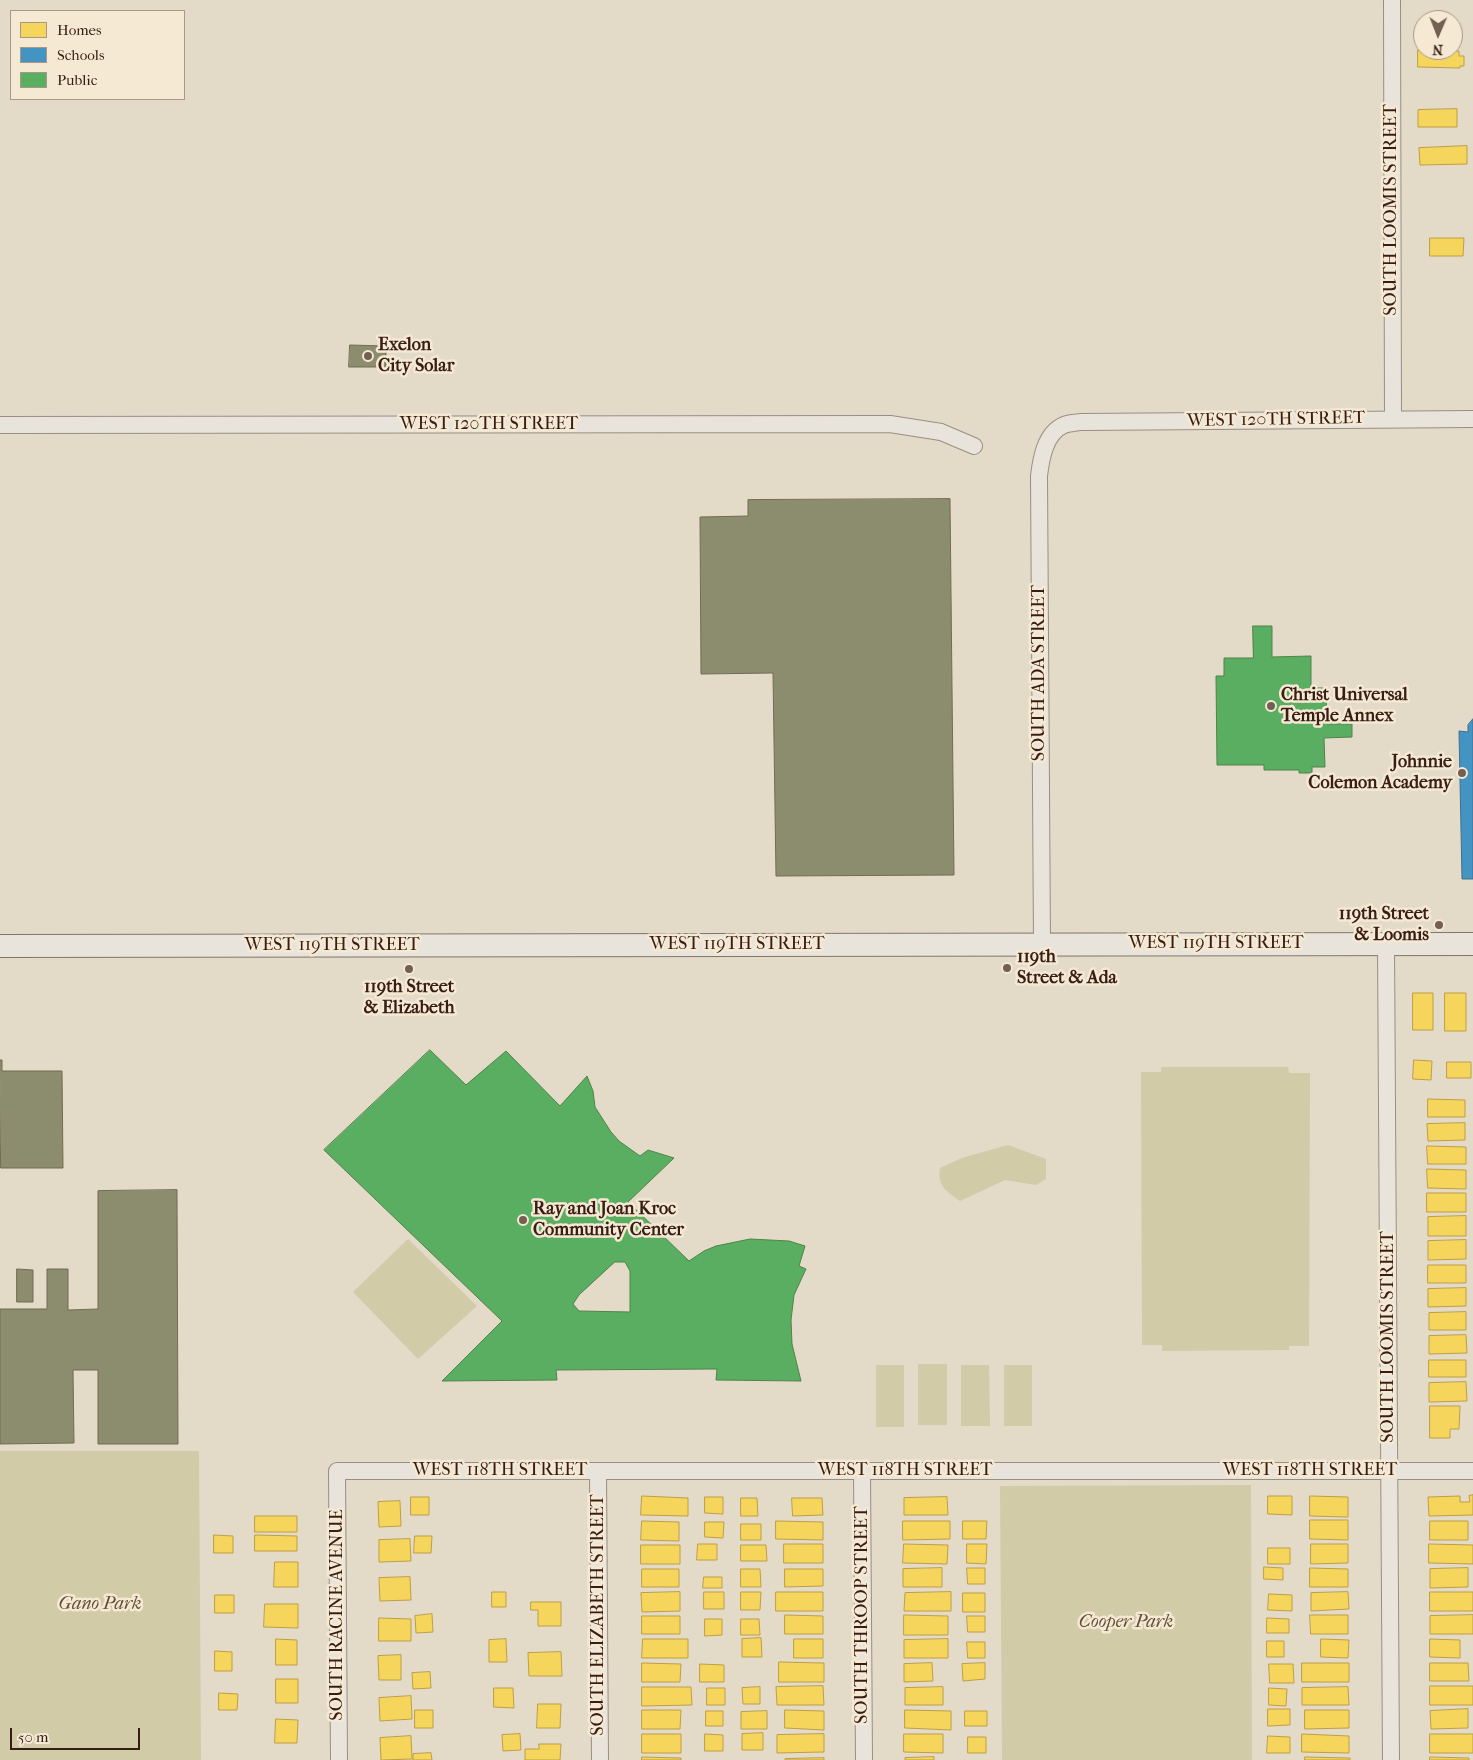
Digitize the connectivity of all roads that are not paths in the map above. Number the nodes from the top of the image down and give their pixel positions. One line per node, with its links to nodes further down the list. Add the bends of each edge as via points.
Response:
1 (1392, 0): 2 (street, SOUTH LOOMIS STREET)
2 (1393, 419): 3 (street, WEST 120TH STREET); 4 (street, WEST 120TH STREET)
3 (1473, 419)
4 (1080, 422): 7 (street, SOUTH ADA STREET, via 1064,425 1054,432 1042,458 1039,476)
5 (0, 425): 6 (street, WEST 120TH STREET, via 890,424 941,432)
6 (974, 446)
7 (1042, 944): 8 (street, WEST 119TH STREET); 10 (street, WEST 119TH STREET)
8 (1386, 944): 9 (street, WEST 119TH STREET); 11 (street, SOUTH LOOMIS STREET)
9 (1473, 944)
10 (0, 946)
11 (1389, 1470): 14 (street, WEST 118TH STREET); 15 (street, WEST 118TH STREET); 19 (street, SOUTH LOOMIS STREET)
12 (337, 1471): 13 (street, WEST 118TH STREET); 16 (street, SOUTH RACINE AVENUE)
13 (598, 1471): 14 (street, WEST 118TH STREET); 17 (street, SOUTH ELIZABETH STREET)
14 (862, 1471): 18 (street, SOUTH THROOP STREET)
15 (1473, 1471)
16 (339, 1760)
17 (600, 1760)
18 (864, 1760)
19 (1391, 1760)

